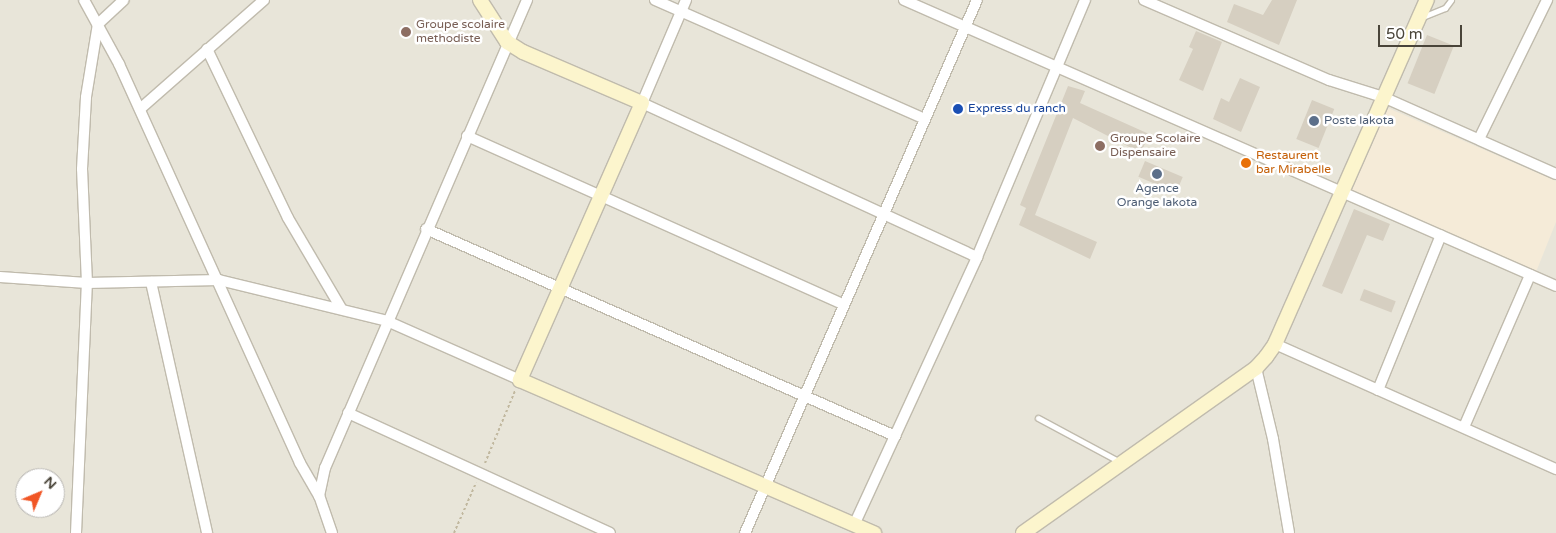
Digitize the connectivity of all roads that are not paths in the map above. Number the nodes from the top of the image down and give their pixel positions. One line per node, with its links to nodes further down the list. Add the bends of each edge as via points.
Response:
1 (84, 0): 17 (street)
2 (124, 0): 17 (street)
3 (264, 0): 20 (street)
4 (480, 0): 19 (street)
5 (527, 0): 19 (street)
6 (656, 0): 15 (street)
7 (686, 0): 15 (street)
8 (904, 0): 18 (street)
9 (977, 0): 18 (street)
10 (1085, 0): 21 (street)
11 (1144, 0): 22 (street, via 1329,80)
12 (1427, 0): 16 (street)
13 (1451, 0): 16 (lane, via 1445,8)
14 (1547, 0): 27 (street)
15 (681, 12): 23 (street); 25 (street)
16 (1419, 18): 22 (street)
17 (98, 24): 24 (street); 39 (street, via 90,58 84,142)
18 (966, 29): 21 (street); 25 (street)
19 (507, 42): 23 (street, via 523,52); 26 (street)
20 (207, 49): 24 (street); 43 (street, via 288,218)
21 (1057, 68): 29 (street); 34 (street)
22 (1383, 97): 27 (street); 29 (street)
23 (642, 103): 30 (street); 31 (street)
24 (140, 109): 37 (street)
25 (925, 119): 31 (street)
26 (467, 136): 30 (street); 32 (street)
27 (1479, 140): 28 (street)
28 (1556, 174)
29 (1340, 191): 33 (street); 45 (street)
30 (602, 198): 40 (street); 42 (street)
31 (883, 214): 34 (street); 42 (street)
32 (426, 229): 40 (street); 44 (street)
33 (1441, 234): 35 (street); 48 (street)
34 (977, 256): 53 (street)
35 (1530, 275): 41 (street); 52 (street)
36 (0, 277): 39 (street)
37 (219, 280): 38 (street); 43 (street); 57 (street, via 289,439)
38 (151, 282): 39 (street); 60 (street)
39 (87, 284): 59 (street)
40 (560, 286): 47 (street); 49 (street)
41 (1556, 286)
42 (843, 304): 49 (street)
43 (340, 308): 44 (street)
44 (387, 321): 47 (street); 50 (street)
45 (1276, 344): 46 (street); 48 (street)
46 (1256, 368): 54 (street); 66 (street, via 1273,438)
47 (520, 380): 56 (street)
48 (1378, 390): 52 (street)
49 (804, 396): 53 (street); 56 (street)
50 (348, 413): 57 (street, via 325,468); 62 (street)
51 (1038, 418): 54 (lane)
52 (1464, 427): 55 (street)
53 (895, 436): 58 (street)
54 (1122, 463): 65 (street)
55 (1556, 469)
56 (763, 487): 58 (street); 63 (street)
57 (319, 496): 61 (street)
58 (854, 525): 64 (street)
59 (76, 533)
60 (207, 533)
61 (332, 533)
62 (610, 533)
63 (745, 533)
64 (874, 533)
65 (1023, 533)
66 (1290, 533)

